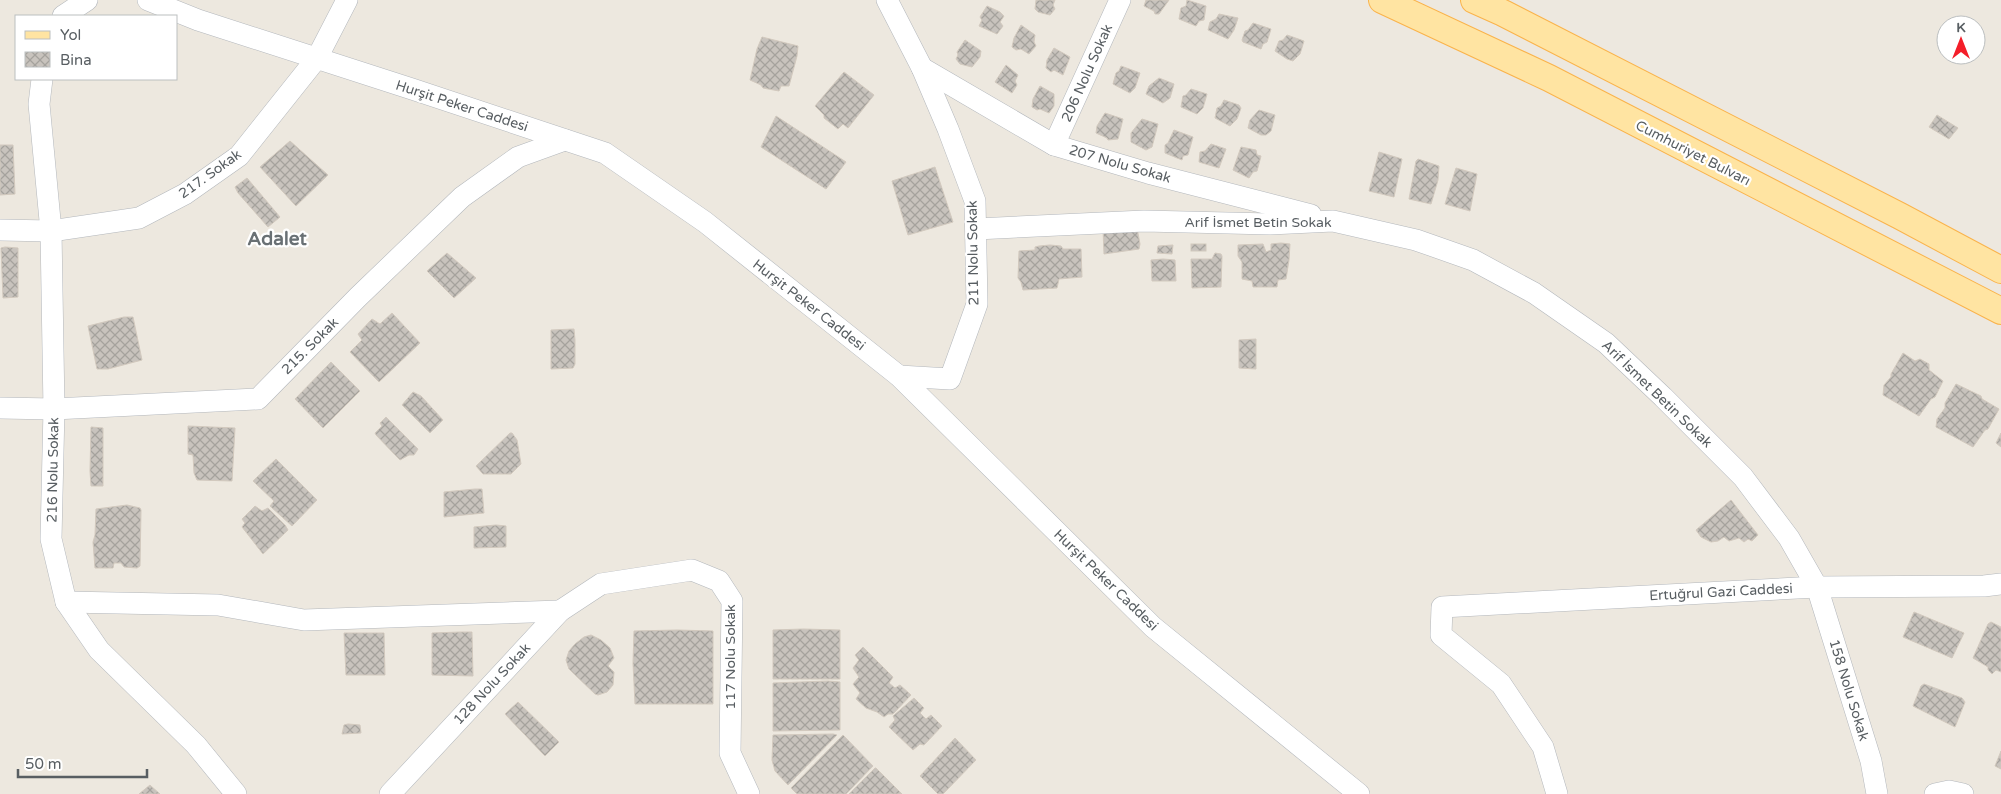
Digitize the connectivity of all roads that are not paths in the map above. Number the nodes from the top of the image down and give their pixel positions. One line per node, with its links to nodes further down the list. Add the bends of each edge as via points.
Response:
1 (87, 0): 8 (street)
2 (148, 0): 9 (street, Hurşit Peker Caddesi, via 198,20)
3 (347, 0): 9 (street, 217. Sokak)
4 (887, 0): 10 (street, 211 Nolu Sokak)
5 (1120, 0): 13 (street, 206 Nolu Sokak)
6 (1382, 0): 19 (main road, Cumhuriyet Bulvarı, via 1549,78)
7 (1474, 0): 18 (main road)
8 (64, 15)
9 (317, 58): 12 (street, Hurşit Peker Caddesi); 17 (street, 217. Sokak, via 239,156 185,194 139,218)
10 (922, 68): 13 (street, 207 Nolu Sokak); 15 (street, 211 Nolu Sokak, via 975,201)
11 (42, 80): 17 (street, 216 Nolu Sokak, via 40,104)
12 (565, 140): 20 (street, Hurşit Peker Caddesi, via 604,153 705,222); 22 (street, 215. Sokak, via 518,157 462,197 258,399)
13 (1054, 145): 14 (street, 207 Nolu Sokak)
14 (1333, 221): 15 (street, Arif İsmet Betin Sokak, via 1270,224 1144,221); 25 (street, Arif İsmet Betin Sokak, via 1416,240 1473,260 1534,294 1606,343 1743,477 1789,538)
15 (976, 229): 20 (street, 211 Nolu Sokak, via 977,304 950,379)
16 (0, 230): 17 (street, 217. Sokak)
17 (51, 230): 22 (street, 216 Nolu Sokak)
18 (2001, 270)
19 (2001, 312)
20 (899, 376): 32 (street, Hurşit Peker Caddesi, via 1153,627)
21 (0, 408): 22 (street, 215. Sokak)
22 (54, 409): 27 (street, 216 Nolu Sokak, via 51,539)
23 (602, 584): 28 (street, 128 Nolu Sokak); 31 (street, 117 Nolu Sokak, via 692,570 719,581 732,601 730,753)
24 (1993, 585): 25 (street, Ertuğrul Gazi Caddesi); 26 (street)
25 (1817, 588): 33 (street, Ertuğrul Gazi Caddesi, via 1442,607 1441,635 1501,684 1542,747); 34 (street, 158 Nolu Sokak, via 1871,761)
26 (2001, 599)
27 (66, 602): 28 (street, via 218,605 304,620); 29 (street, 216 Nolu Sokak, via 99,650 196,745)
28 (560, 611): 30 (street, 128 Nolu Sokak)
29 (236, 794)
30 (390, 794)
31 (749, 794)
32 (1358, 794)
33 (1557, 794)
34 (1877, 794)
35 (1935, 794): 36 (street, via 1948,791)
36 (1963, 794)

